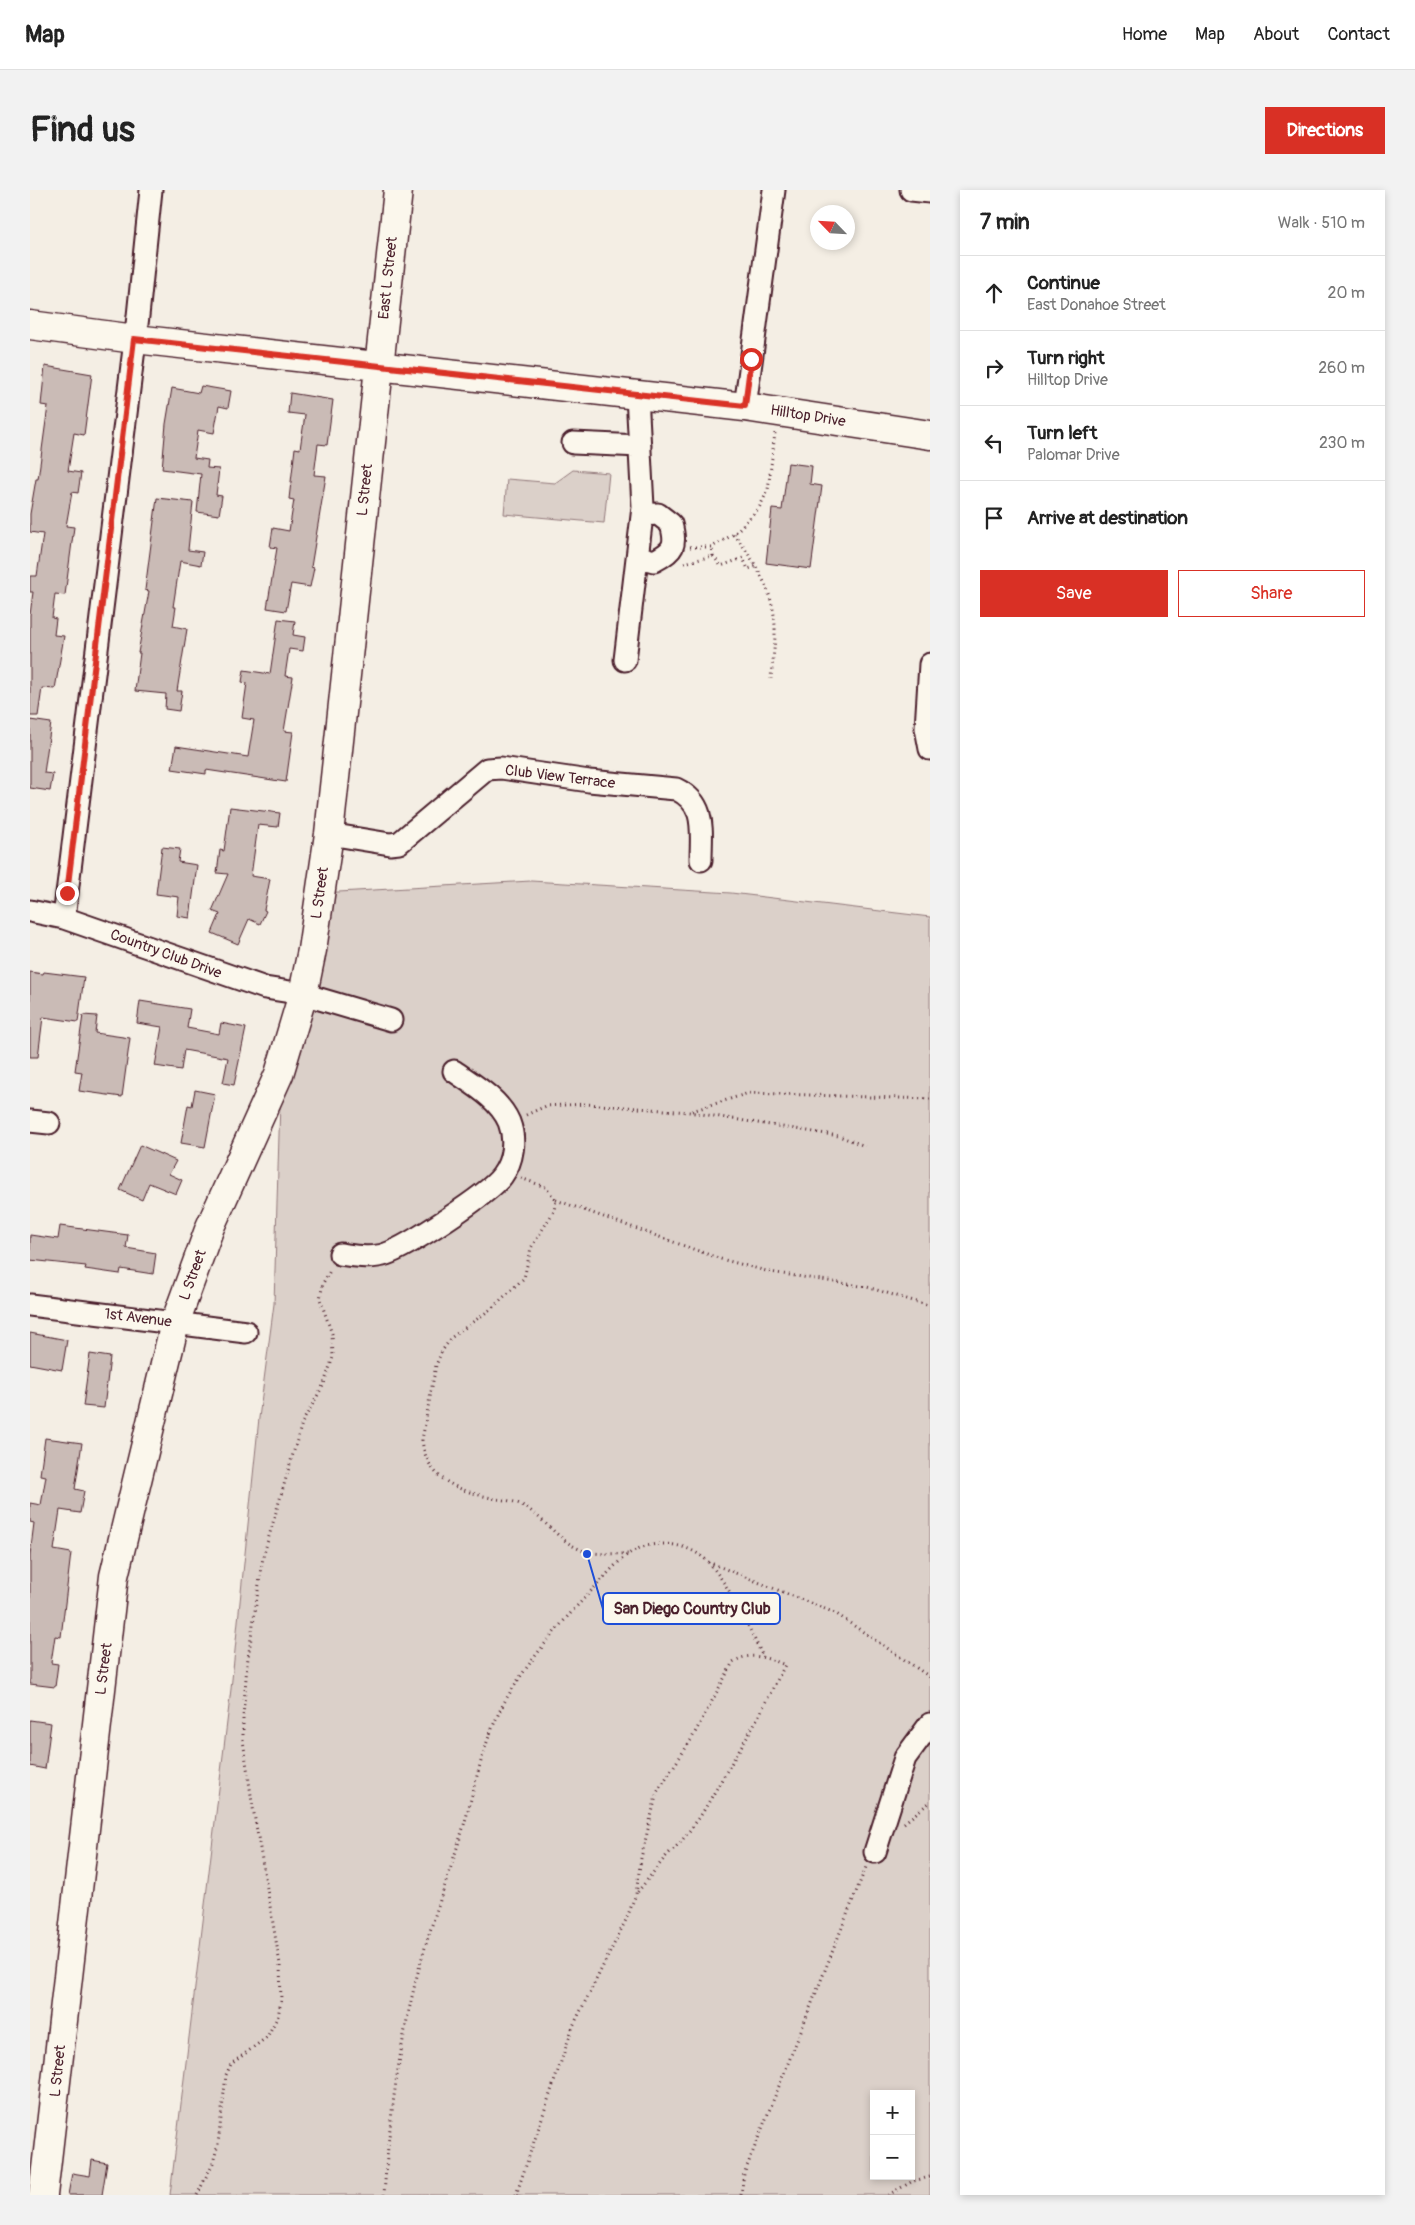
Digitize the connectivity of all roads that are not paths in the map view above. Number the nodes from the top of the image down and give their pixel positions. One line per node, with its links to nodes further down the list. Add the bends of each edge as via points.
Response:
1 (151, 190): 7 (street)
2 (398, 190): 8 (main road, East L Street)
3 (774, 190): 10 (street)
4 (911, 190): 5 (street)
5 (930, 192)
6 (30, 325): 7 (main road, Hilltop Drive)
7 (134, 339): 8 (main road, Hilltop Drive); 22 (street)
8 (379, 367): 9 (main road, Hilltop Drive); 19 (main road, L Street)
9 (638, 395): 10 (main road, Hilltop Drive); 13 (street)
10 (745, 406): 11 (main road, Hilltop Drive)
11 (930, 435)
12 (573, 443): 13 (street)
13 (640, 446): 14 (street)
14 (642, 515): 15 (street); 15 (street, via 658,514 665,519 671,524 675,539 668,554 654,561)
15 (639, 557): 16 (street)
16 (625, 660)
17 (930, 664): 18 (street, via 926,728)
18 (930, 749)
19 (329, 834): 20 (street, Club View Terrace, via 399,843 487,769 501,768 676,789 689,795 700,814); 23 (main road, L Street)
20 (701, 860)
21 (30, 911): 22 (street, Country Club Drive)
22 (64, 918): 23 (street, Country Club Drive, via 227,976 265,988)
23 (303, 994): 24 (street, Country Club Drive); 28 (main road, L Street, via 279,1074 210,1227)
24 (391, 1020)
25 (454, 1071): 26 (street, via 498,1104 509,1122 513,1143 510,1163 501,1178 483,1194 385,1255)
26 (340, 1254)
27 (30, 1305): 28 (street, 1st Avenue)
28 (175, 1323): 29 (street, 1st Avenue); 32 (main road, L Street, via 114,1576)
29 (246, 1332)
30 (930, 1724): 31 (street, via 905,1758)
31 (875, 1852)
32 (43, 2195)

